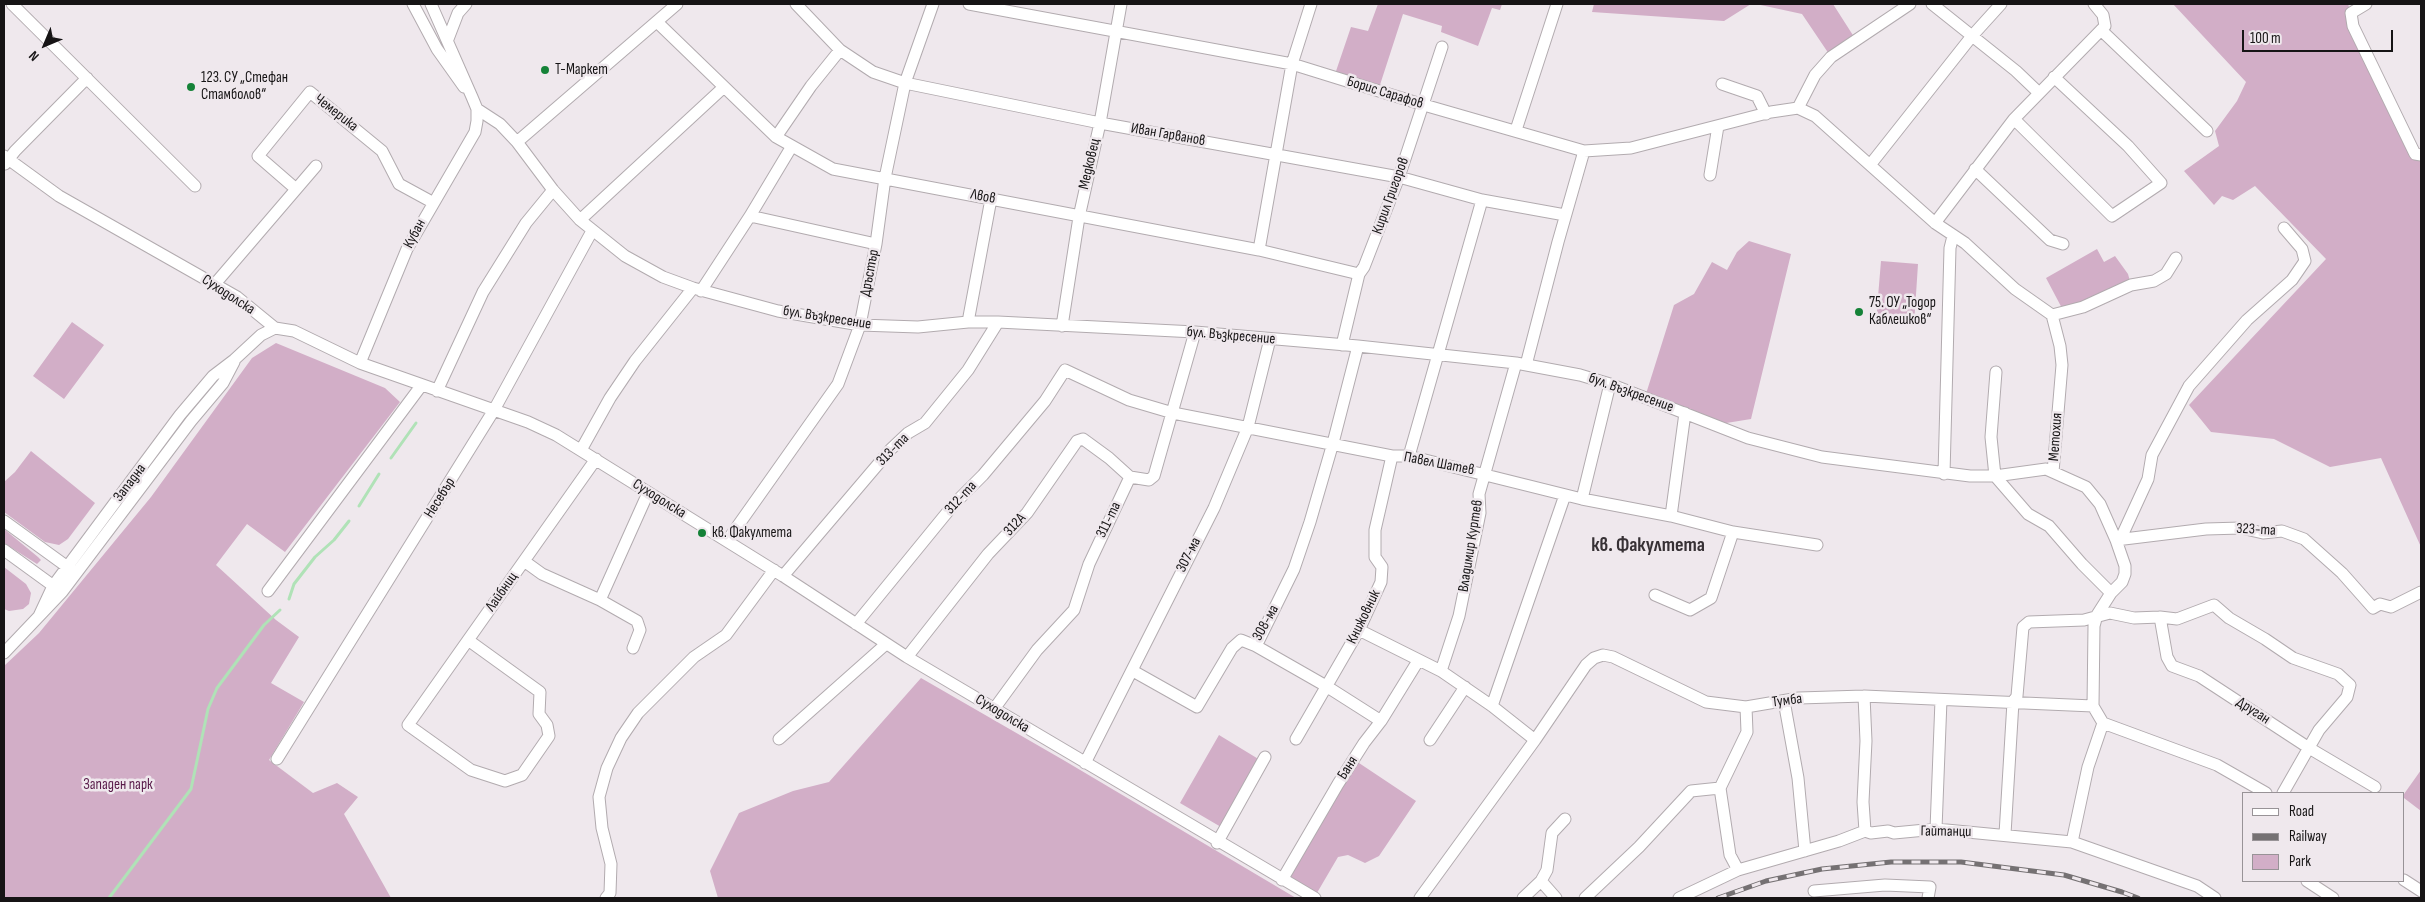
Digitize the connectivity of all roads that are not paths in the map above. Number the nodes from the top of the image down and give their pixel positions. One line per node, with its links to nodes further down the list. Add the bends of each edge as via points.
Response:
1 (12, 4): 17 (street)
2 (413, 4): 32 (street, via 442,57)
3 (431, 4): 22 (street)
4 (466, 4): 22 (street, via 458,12)
5 (677, 4): 18 (street)
6 (796, 4): 24 (street, Иван Гарванов)
7 (933, 4): 28 (street, Дръстър)
8 (969, 4): 20 (street, Борис Сарафов)
9 (1121, 4): 20 (street, Медковец)
10 (1311, 4): 25 (street)
11 (1558, 4): 40 (street)
12 (1910, 4): 34 (street, via 1831,57 1815,75)
13 (1932, 4): 21 (street)
14 (2001, 4): 21 (street)
15 (2094, 4): 19 (street, via 2103,15 2105,26)
16 (2366, 4): 47 (street, via 2351,13 2352,26)
17 (25, 8): 27 (street)
18 (657, 22): 30 (street, Лвов); 43 (street)
19 (2101, 30): 26 (street); 41 (street)
20 (1116, 31): 25 (street, Борис Сарафов); 38 (street, Медковец)
21 (1972, 36): 31 (street); 49 (street)
22 (448, 39): 32 (street)
23 (1442, 47): 33 (street, Кирил Григоров)
24 (840, 50): 28 (street, Иван Гарванов, via 873,72); 42 (street)
25 (1292, 64): 33 (street, Борис Сарафов); 46 (street)
26 (2054, 77): 31 (street); 37 (street, via 2128,146 2161,183 2112,216)
27 (87, 78): 48 (street); 55 (street)
28 (905, 83): 38 (street, Иван Гарванов); 54 (street, Дръстър)
29 (1722, 84): 36 (street, via 1757,96)
30 (724, 87): 42 (street, Лвов); 64 (street)
31 (2038, 92): 37 (street)
32 (472, 97): 35 (street)
33 (1424, 105): 40 (street, Борис Сарафов); 53 (street, Кирил Григоров)
34 (1798, 108): 36 (street, Борис Сарафов); 49 (street, via 1815,116)
35 (476, 109): 43 (street, бул. Възкресение, via 500,124); 60 (street, Кубан, via 475,132)
36 (1766, 114): 39 (street, Борис Сарафов)
37 (2014, 119): 51 (street)
38 (1100, 123): 46 (street, Иван Гарванов); 63 (street, Медковец)
39 (1718, 126): 45 (street, Борис Сарафов, via 1631,148); 52 (street)
40 (1516, 130): 45 (street, Борис Сарафов)
41 (2207, 131)
42 (776, 136): 44 (street, Лвов)
43 (516, 142): 57 (street, бул. Възкресение)
44 (792, 146): 54 (street, Лвов, via 833,169); 62 (street)
45 (1584, 150): 61 (street, Владимир Куртев)
46 (1274, 153): 53 (street, Иван Гарванов); 71 (street)
47 (2418, 154)
48 (5, 160): 74 (street, Суходолска, via 58,196)
49 (1870, 165): 65 (street)
50 (316, 166): 56 (street)
51 (1975, 169): 65 (street); 70 (street, via 2050,240)
52 (1710, 176)
53 (1398, 177): 59 (street, Иван Гарванов); 73 (street, Кирил Григоров)
54 (885, 178): 58 (street, Лвов); 69 (street, Дръстър)
55 (196, 186)
56 (296, 190): 60 (street, Чемерика, via 258,156 310,92 382,150 399,184); 74 (street)
57 (553, 190): 64 (street, бул. Възкресение); 93 (street, via 526,223 483,292)
58 (992, 199): 63 (street, Лвов); 77 (street)
59 (1482, 200): 61 (street, Иван Гарванов); 86 (street)
60 (432, 202): 87 (street, Кубан, via 407,249)
61 (1565, 215): 88 (street, Владимир Куртев)
62 (750, 216): 69 (street); 75 (street)
63 (1079, 216): 71 (street, Лвов); 80 (street, Медковец)
64 (580, 220): 67 (street, бул. Възкресение)
65 (1935, 223): 68 (street)
66 (2284, 228): 114 (street, via 2302,249 2305,261 2292,280 2247,320 2189,386 2152,455 2148,479)
67 (592, 231): 75 (street, бул. Възкресение, via 663,277); 94 (street, Несебър)
68 (1953, 236): 76 (street, via 2015,289); 105 (street, via 1950,248)
69 (876, 244): 79 (street, Дръстър)
70 (2063, 244)
71 (1259, 250): 73 (street, Лвов)
72 (2176, 258): 76 (street, via 2166,274 2154,281 2131,285 2083,308)
73 (1359, 274): 84 (street, Кирил Григоров)
74 (214, 285): 81 (street, Суходолска, via 237,297)
75 (697, 289): 79 (street, бул. Възкресение, via 778,311); 99 (street, via 635,361)
76 (2052, 315): 103 (street, Метохия, via 2062,365)
77 (968, 322): 78 (street, бул. Възкресение); 79 (street, бул. Възкресение, via 918,327)
78 (998, 322): 80 (street, бул. Възкресение); 120 (street, 313-та, via 968,370 925,423 891,449)
79 (860, 324): 115 (street, Дръстър, via 838,384)
80 (1062, 326): 82 (street, бул. Възкресение)
81 (275, 328): 87 (street, Суходолска, via 294,331); 119 (street, Западна, via 261,335 234,360 223,383)
82 (1195, 332): 83 (street, бул. Възкресение); 95 (street)
83 (1270, 339): 84 (street, бул. Възкресение); 97 (street, 307-ма)
84 (1342, 345): 85 (street, бул. Възкресение)
85 (1358, 346): 86 (street, бул. Възкресение); 98 (street)
86 (1437, 354): 88 (street, бул. Възкресение); 101 (street)
87 (360, 363): 92 (street, Суходолска)
88 (1521, 364): 91 (street, бул. Възкресение, via 1580,374); 104 (street, Владимир Куртев)
89 (1065, 370): 95 (street, Павел Шатев, via 1129,400); 129 (street, 312-та, via 1045,401 983,475 954,504)
90 (1996, 372): 106 (street, via 1990,437)
91 (1610, 384): 96 (street, бул. Възкресение); 110 (street)
92 (421, 386): 93 (street, Суходолска); 122 (street)
93 (437, 391): 94 (street, Суходолска)
94 (494, 410): 99 (street, Суходолска, via 528,422); 158 (street, Несебър)
95 (1173, 413): 97 (street, Павел Шатев); 107 (street, via 1154,476 1149,480)
96 (1685, 413): 105 (street, бул. Възкресение, via 1748,438 1814,455); 111 (street)
97 (1248, 427): 98 (street, Павел Шатев); 138 (street, 307-ма, via 1214,508)
98 (1333, 443): 100 (street, Павел Шатев); 133 (street, 308-ма, via 1294,569)
99 (581, 450): 102 (street, Суходолска)
100 (1392, 456): 101 (street, Павел Шатев); 130 (street, Книжовник, via 1375,530 1375,557 1382,567 1381,582)
101 (1409, 456): 104 (street, Павел Шатев)
102 (596, 459): 108 (street, Суходолска); 118 (street, Лайбниц)
103 (2053, 472): 106 (street, бул. Възкресение, via 2046,469); 114 (street, Метохия, via 2086,487 2100,504)
104 (1485, 473): 109 (street, Павел Шатев); 139 (street, Владимир Куртев, via 1459,616)
105 (1944, 474): 106 (street, бул. Възкресение)
106 (1995, 476): 124 (street, via 2028,514 2049,526)
107 (1130, 477): 136 (street, 312А, via 1083,439 1077,441 1027,513 988,554); 149 (street, 311-та, via 1088,564 1074,610 1036,650)
108 (648, 492): 115 (street, Суходолска); 126 (street)
109 (1565, 495): 110 (street, Павел Шатев); 146 (street)
110 (1582, 499): 111 (street, Павел Шатев)
111 (1671, 516): 113 (street, Павел Шатев)
112 (4, 521): 119 (street)
113 (1733, 532): 116 (street, Павел Шатев); 125 (street, via 1711,598 1690,610)
114 (2118, 540): 123 (street, 323-та, via 2206,529 2282,531 2304,539 2342,573 2372,608 2380,604 2391,607); 124 (street, Метохия, via 2125,574)
115 (727, 541): 120 (street, Суходолска)
116 (1817, 545)
117 (4, 550): 121 (street)
118 (524, 561): 126 (street, via 542,574); 131 (street, Лайбниц)
119 (71, 570): 121 (street, Западна)
120 (779, 573): 129 (street, Суходолска); 178 (street, 313-та, via 726,635 694,657 638,713 621,738 607,768 599,797 602,828 611,864 610,893)
121 (57, 589): 135 (street, Западна, via 39,616)
122 (268, 591)
123 (2421, 592)
124 (2111, 593): 127 (street, Метохия)
125 (1655, 595)
126 (600, 600): 134 (street, via 637,622 640,630)
127 (2097, 616): 128 (street, via 2110,613 2134,618); 145 (street, via 2084,620 2029,622 2023,626 2017,696); 147 (street, Метохия, via 2094,626)
128 (2160, 617): 156 (street, Друган, via 2167,657 2172,666 2199,676); 156 (street, via 2177,619 2214,605 2293,658 2338,674 2350,686 2347,697 2319,730)
129 (856, 624): 132 (street, Суходолска)
130 (1359, 630): 137 (street); 140 (street, Книжовник)
131 (468, 640): 131 (street, Лайбниц, via 540,692 538,714 548,725 549,736 522,775 505,781 470,770 408,724)
132 (886, 644): 136 (street, Суходолска); 152 (street)
133 (1256, 646): 138 (street, 308-ма, via 1242,640 1232,648 1197,707); 140 (street)
134 (634, 648)
135 (4, 653)
136 (907, 657): 149 (street, Суходолска)
137 (1418, 661): 139 (street); 150 (street, Баня)
138 (1133, 671): 159 (street, 307-ма)
139 (1441, 671): 141 (street)
140 (1326, 686): 150 (street); 153 (street, Книжовник)
141 (1465, 687): 146 (street); 154 (street)
142 (1864, 696): 143 (street, Тумба); 144 (street, Тумба); 166 (street)
143 (1941, 700): 145 (street, Тумба); 165 (street)
144 (1784, 701): 148 (street, Тумба); 170 (street, via 1798,778)
145 (2013, 702): 147 (street, Тумба); 167 (street)
146 (1492, 706): 155 (street)
147 (2093, 706): 151 (street)
148 (1746, 707): 155 (street, Тумба, via 1706,702 1613,656 1603,655 1586,665); 161 (street, via 1747,732)
149 (994, 709): 159 (street, Суходолска)
150 (1381, 721): 172 (street, Баня, via 1364,743)
151 (2103, 723): 162 (street, via 2218,765); 168 (street, via 2088,766)
152 (779, 739)
153 (1296, 739)
154 (1430, 740)
155 (1535, 740): 180 (street)
156 (2310, 748): 160 (street, Друган); 163 (street)
157 (1266, 757): 169 (street)
158 (277, 759)
159 (1085, 763): 169 (street, Суходолска)
160 (2375, 787)
161 (1720, 788): 171 (street, via 1730,855); 183 (street, via 1691,791)
162 (2264, 792)
163 (2284, 792)
164 (1565, 819): 173 (street, via 1552,833 1550,857)
165 (1936, 829): 166 (street, Гайтанци, via 1894,833); 167 (street, Гайтанци)
166 (1865, 831): 170 (street, Гайтанци)
167 (2005, 834): 168 (street, Гайтанци)
168 (2072, 842): 186 (street, Гайтанци, via 2197,886)
169 (1218, 843): 172 (street, Суходолска)
170 (1805, 851): 171 (street, Гайтанци)
171 (1738, 870): 184 (street, Гайтанци)
172 (1282, 880): 179 (street, Суходолска)
173 (1540, 881): 181 (street); 182 (street)
174 (2405, 881): 177 (street)
175 (2309, 882): 187 (street)
176 (1814, 890): 185 (street, via 1885,885 1930,886)
177 (2421, 891)
178 (606, 898)
179 (1315, 898)
180 (1420, 898)
181 (1523, 898)
182 (1556, 898)
183 (1585, 898)
184 (1679, 898)
185 (1928, 898)
186 (2215, 898)
187 (2333, 898)

